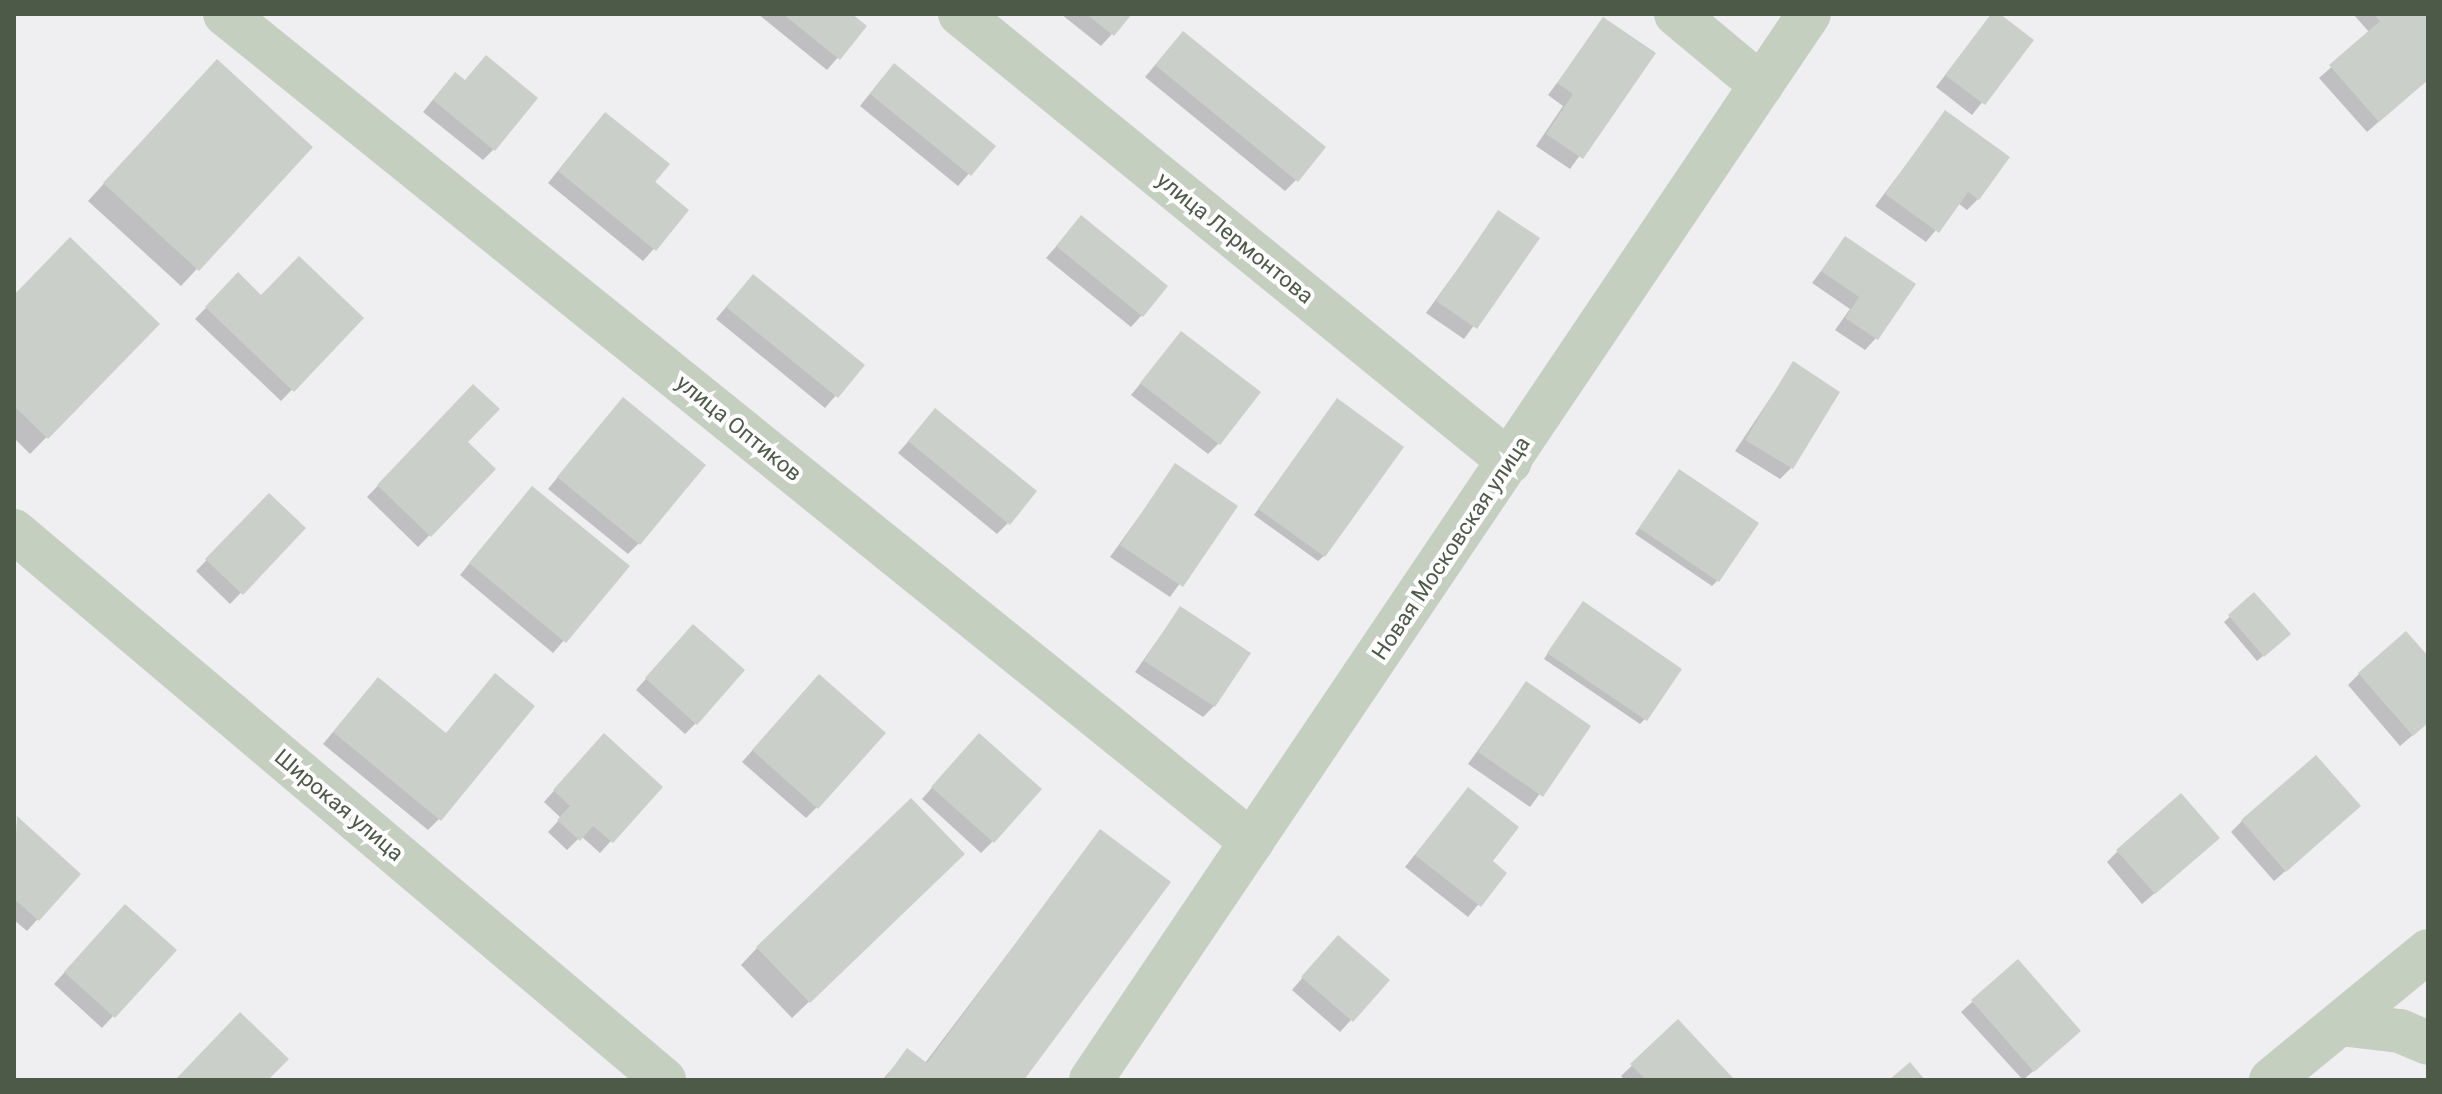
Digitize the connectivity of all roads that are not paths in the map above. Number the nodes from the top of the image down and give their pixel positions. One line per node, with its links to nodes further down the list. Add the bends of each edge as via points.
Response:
1 (225, 14): 8 (street, улица Оптиков)
2 (960, 14): 6 (street, улица Лермонтова)
3 (1676, 14): 5 (street)
4 (1809, 14): 5 (street, Новая Московская улица)
5 (1761, 85): 6 (street, Новая Московская улица)
6 (1510, 462): 8 (street, Новая Московская улица)
7 (14, 531): 12 (street, Широкая улица)
8 (1252, 842): 13 (street, Новая Московская улица)
9 (2413, 964): 10 (street)
10 (2340, 1024): 11 (street, via 2400,1031); 14 (street)
11 (2428, 1043)
12 (664, 1080)
13 (1091, 1080)
14 (2271, 1080)

